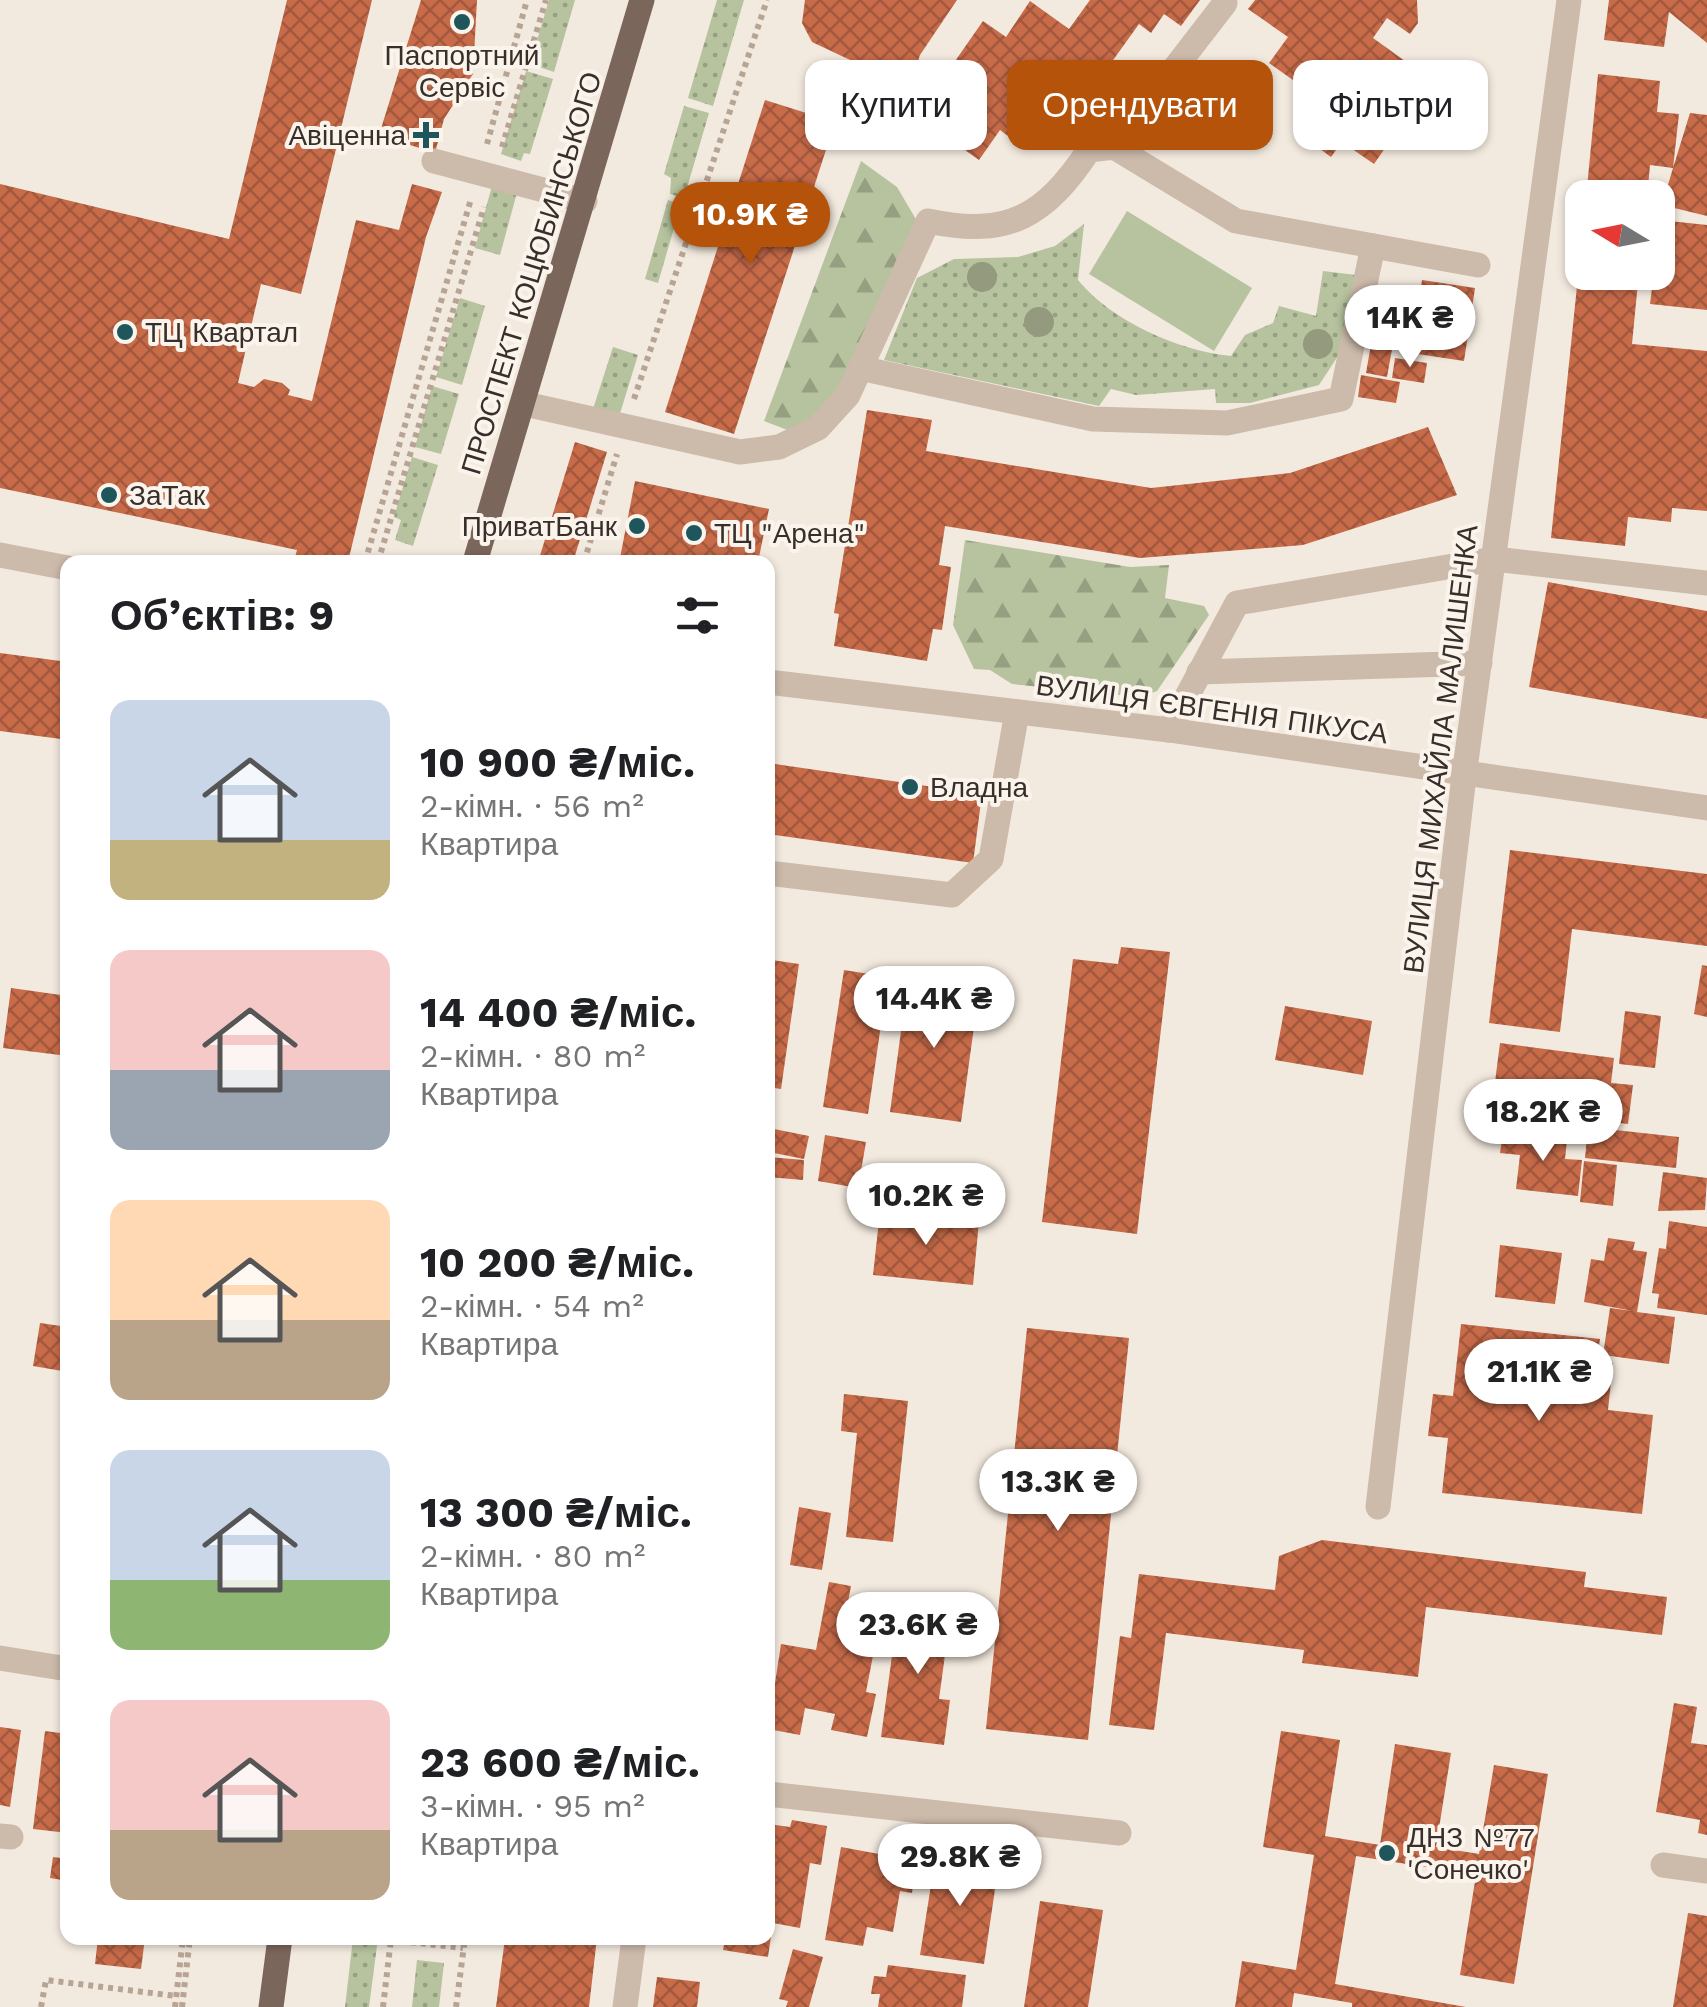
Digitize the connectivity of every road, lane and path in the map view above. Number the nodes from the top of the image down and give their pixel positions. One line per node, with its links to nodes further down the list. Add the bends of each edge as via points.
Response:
1 (527, 0): 12 (path)
2 (546, 0): 8 (path)
3 (642, 0): 13 (main road, ПРОСПЕКТ КОЦЮБИНСЬКОГО)
4 (766, 0): 18 (path)
5 (1569, 0): 24 (street, ВУЛИЦЯ МИХАЙЛА МАЛИШЕНКА)
6 (1225, 2): 7 (street)
7 (1180, 60)
8 (501, 150)
9 (1089, 150): 16 (street, via 1041,210 1006,224 960,228 928,221)
10 (1121, 150): 14 (street, via 1236,220)
11 (434, 162): 12 (street)
12 (485, 180): 13 (street); 20 (path); 21 (path)
13 (585, 201): 17 (main road, ПРОСПЕКТ КОЦЮБИНСЬКОГО)
14 (1373, 246): 15 (street); 16 (street, via 1341,399 1227,422 1093,419)
15 (1478, 265)
16 (860, 368): 18 (street, via 848,394 818,428 780,446 740,452)
17 (524, 404): 18 (street); 22 (main road, ПРОСПЕКТ КОЦЮБИНСЬКОГО)
18 (625, 426): 23 (path)
19 (0, 555): 25 (street)
20 (367, 555)
21 (380, 555)
22 (477, 555)
23 (586, 555)
24 (1494, 559): 26 (street); 27 (street, ВУЛИЦЯ МИХАЙЛА МАЛИШЕНКА); 28 (street, via 1237,603)
25 (60, 566)
26 (1707, 584)
27 (1480, 663): 28 (street); 32 (street, ВУЛИЦЯ МИХАЙЛА МАЛИШЕНКА)
28 (1198, 672): 31 (street)
29 (775, 683): 30 (street, ВУЛИЦЯ ЄВГЕНІЯ ПІКУСА)
30 (1017, 712): 31 (street, ВУЛИЦЯ ЄВГЕНІЯ ПІКУСА); 34 (street, via 991,859 952,894)
31 (1168, 730): 32 (street, ВУЛИЦЯ ЄВГЕНІЯ ПІКУСА)
32 (1464, 776): 33 (street, ВУЛИЦЯ ЄВГЕНІЯ ПІКУСА); 35 (street, ВУЛИЦЯ МИХАЙЛА МАЛИШЕНКА)
33 (1707, 808)
34 (775, 874)
35 (1378, 1506)
36 (0, 1658): 37 (street)
37 (60, 1668)
38 (775, 1795): 39 (street)
39 (1120, 1833)
40 (1663, 1865): 41 (street)
41 (1707, 1871)
42 (185, 1945): 49 (path)
43 (185, 1945): 51 (path)
44 (279, 1945): 52 (main road)
45 (390, 1945): 53 (path)
46 (442, 1945): 48 (path)
47 (633, 1945): 55 (street)
48 (464, 1948): 54 (path)
49 (176, 1996): 50 (path, via 46,1980); 51 (path)
50 (41, 2007)
51 (179, 2007)
52 (271, 2007)
53 (383, 2007)
54 (456, 2007)
55 (625, 2007)

